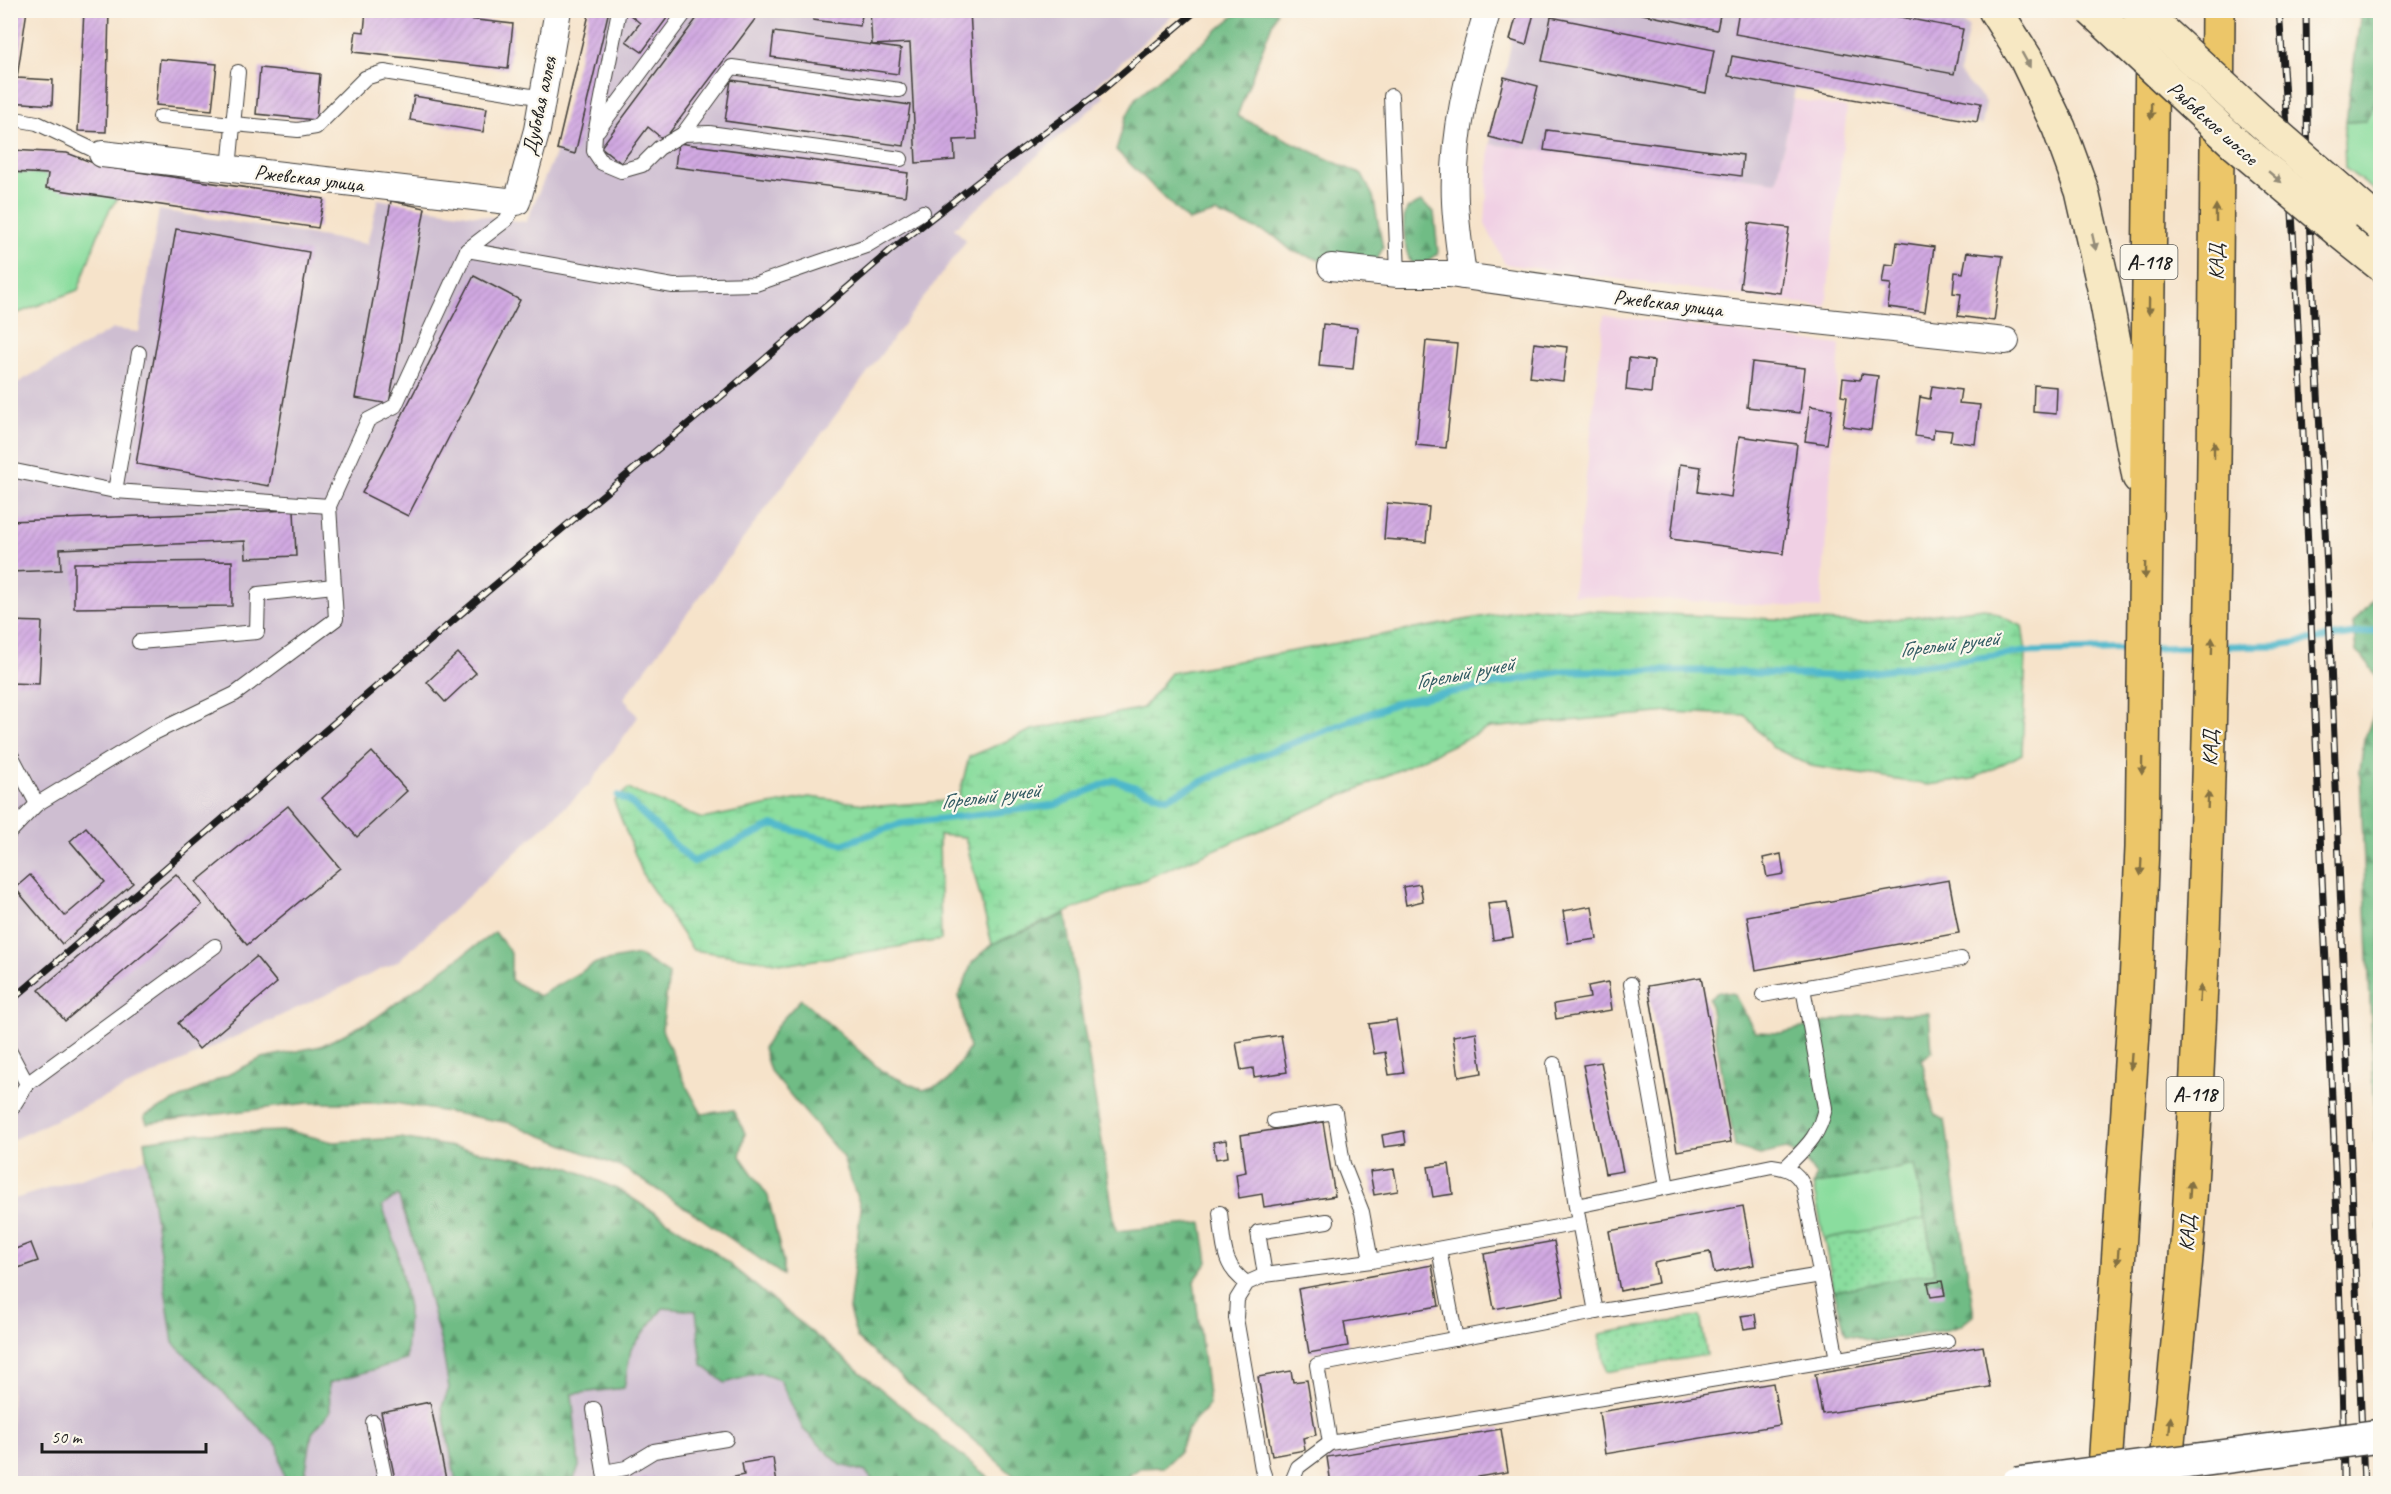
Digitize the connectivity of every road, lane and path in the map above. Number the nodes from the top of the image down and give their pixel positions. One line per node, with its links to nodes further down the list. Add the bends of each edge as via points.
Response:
1 (558, 10): 13 (street, Дубовая аллея)
2 (620, 10): 17 (lane)
3 (687, 10): 17 (lane)
4 (1488, 10): 29 (street, via 1469,67 1456,143 1455,201)
5 (1995, 10): 35 (main road, one-way to 35, via 2026,59 2059,128 2082,191)
6 (2092, 10): 26 (main road, Рябовское шоссе, one-way to 26, bridge, via 2237,145)
7 (2139, 10): 24 (main road, Рябовское шоссе, bridge)
8 (2152, 10): 35 (highway, А-118, one-way to 35)
9 (2218, 10): 77 (highway, КАД / А-118, one-way to 9, via 2189,1221 2207,857)
10 (238, 72): 16 (lane)
11 (898, 90): 18 (lane, via 732,68)
12 (1391, 96): 28 (lane)
13 (543, 98): 16 (lane, via 384,72 365,78 316,127 298,130); 22 (street, Дубовая аллея)
14 (160, 117): 16 (lane)
15 (10, 118): 19 (lane, via 38,123)
16 (233, 124): 21 (lane)
17 (595, 134): 18 (lane, via 594,151 602,163 621,171 642,165 659,148)
18 (683, 134): 20 (lane, via 708,133)
19 (102, 154): 21 (street, Ржевская улица)
20 (902, 159)
21 (230, 169): 22 (street, Ржевская улица)
22 (517, 202): 25 (lane, via 506,220)
23 (923, 212): 25 (lane, via 866,246 756,284 673,286)
24 (2380, 225)
25 (467, 250): 34 (lane, via 395,406 368,420)
26 (2380, 264)
27 (1331, 267): 28 (street, Ржевская улица)
28 (1398, 274): 29 (street, Ржевская улица)
29 (1462, 276): 30 (street, Ржевская улица, via 1685,307)
30 (2006, 341)
31 (139, 353): 33 (lane)
32 (10, 470): 33 (lane)
33 (115, 491): 34 (lane)
34 (329, 506): 36 (lane)
35 (2146, 513): 76 (highway, А-118, one-way to 76, via 2142,848)
36 (334, 586): 37 (lane, via 258,594 257,632); 39 (lane, via 336,619 235,694 152,734)
37 (139, 642)
38 (10, 753): 39 (lane)
39 (37, 804): 40 (lane)
40 (10, 832)
41 (215, 946): 48 (lane)
42 (1960, 959): 44 (lane)
43 (1631, 984): 52 (lane)
44 (1803, 988): 45 (lane); 51 (lane, via 1825,1108 1812,1141)
45 (1763, 995)
46 (10, 1052): 48 (lane)
47 (1554, 1064): 53 (lane)
48 (27, 1084): 49 (lane)
49 (10, 1111)
50 (1274, 1121): 58 (lane, via 1335,1112 1343,1164 1362,1212)
51 (1785, 1168): 52 (lane, via 1772,1166); 60 (lane, via 1798,1175 1803,1185)
52 (1667, 1187): 53 (lane)
53 (1576, 1206): 56 (lane)
54 (1220, 1213): 61 (lane, via 1227,1264 1235,1276)
55 (1327, 1221): 59 (lane, via 1258,1232)
56 (1579, 1223): 57 (lane); 62 (lane)
57 (1439, 1249): 58 (lane); 63 (lane)
58 (1371, 1261): 59 (lane)
59 (1265, 1275): 61 (lane)
60 (1821, 1275): 62 (lane); 65 (lane)
61 (1247, 1283): 73 (lane, via 1238,1299 1236,1318)
62 (1596, 1312): 63 (lane)
63 (1456, 1338): 70 (lane, via 1317,1365)
64 (1947, 1341): 65 (lane)
65 (1837, 1359): 70 (lane)
66 (594, 1409): 71 (lane)
67 (373, 1422): 72 (lane)
68 (2380, 1436): 75 (street, bridge)
69 (726, 1439): 71 (lane, via 654,1451)
70 (1330, 1443): 74 (lane, via 1298,1467)
71 (605, 1478)
72 (386, 1484)
73 (1267, 1484)
74 (1291, 1484)
75 (2017, 1484)
76 (2104, 1484)
77 (2164, 1484)

